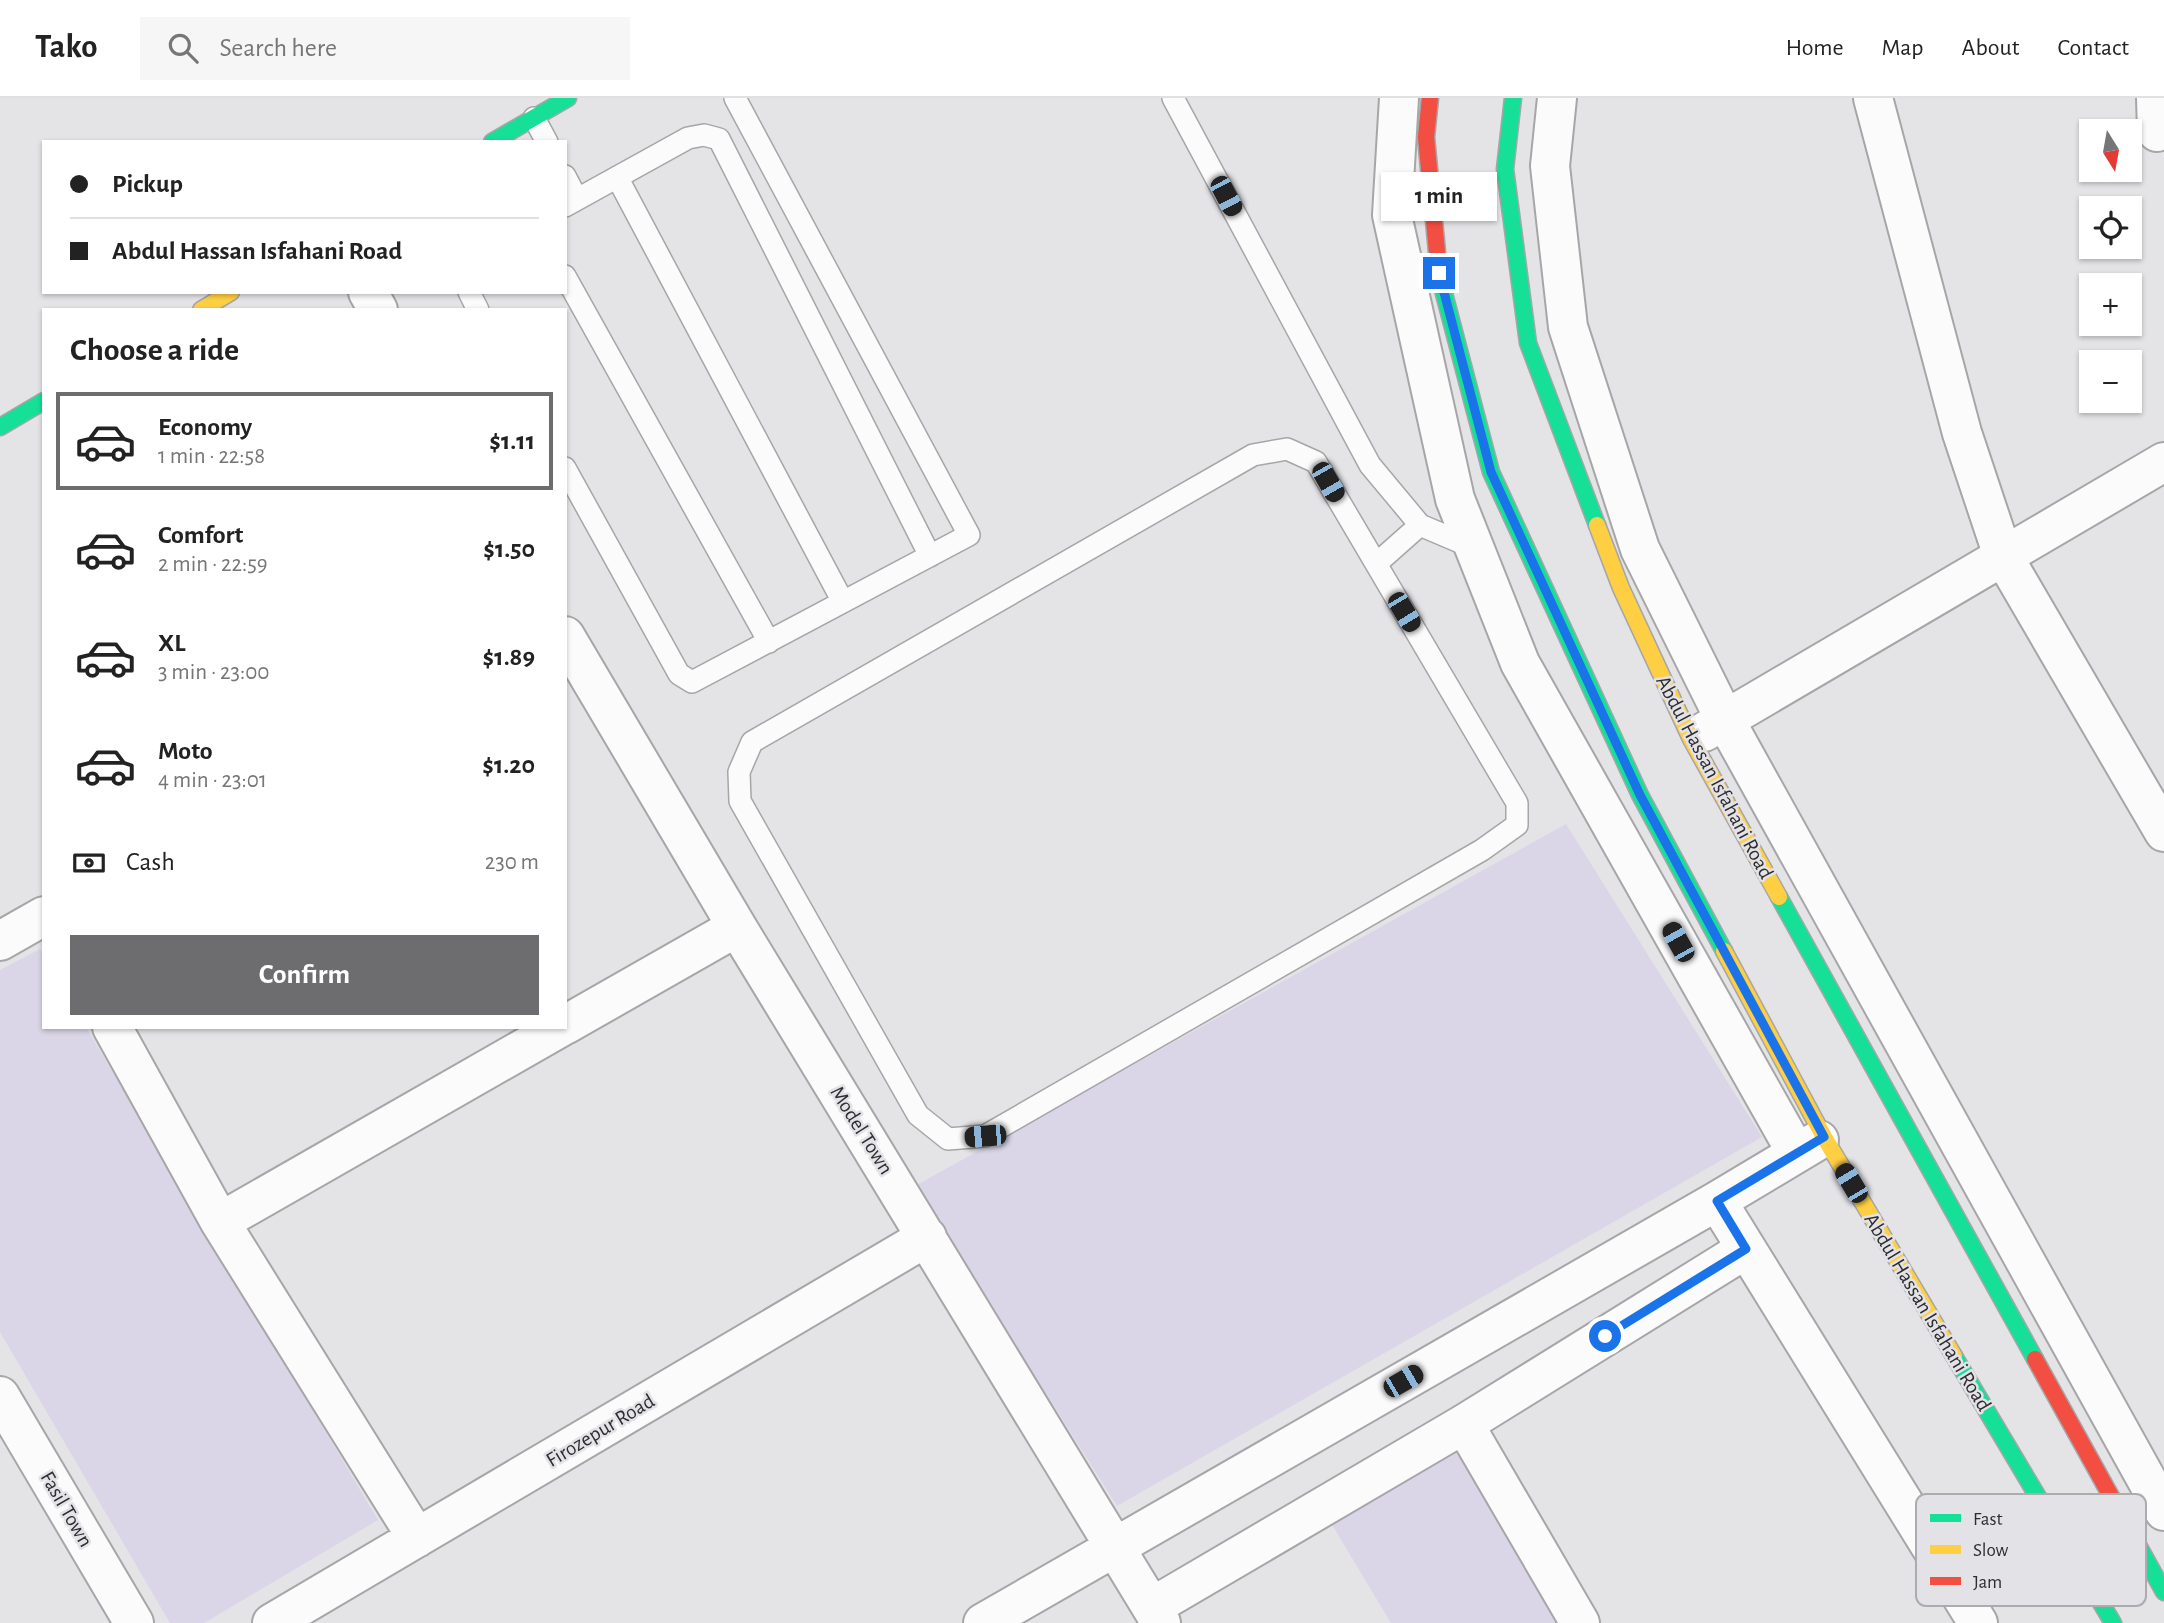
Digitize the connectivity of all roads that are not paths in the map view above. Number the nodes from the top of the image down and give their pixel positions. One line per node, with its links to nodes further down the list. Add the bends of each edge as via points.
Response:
1 (568, 98): 9 (main road)
2 (735, 98): 24 (lane, via 969,535)
3 (1173, 98): 22 (lane, via 1370,464)
4 (1399, 98): 23 (street, via 1392,215 1455,499)
5 (1430, 98): 39 (main road, Abdul Hassan Isfahani Road, via 1426,137 1439,273 1491,472 1640,795)
6 (1514, 98): 31 (main road, Abdul Hassan Isfahani Road, via 1504,169 1528,343 1621,588)
7 (1557, 98): 30 (street, via 1550,166 1568,327 1640,549)
8 (1873, 98): 25 (street, via 1962,433)
9 (534, 118): 10 (main road); 11 (lane)
10 (496, 140)
11 (546, 140)
12 (617, 177): 14 (lane); 24 (lane, via 688,138 704,135 719,139); 27 (lane)
13 (567, 185): 14 (lane)
14 (571, 203)
15 (567, 280): 29 (lane)
16 (228, 294): 17 (main road)
17 (204, 308)
18 (42, 402): 19 (main road)
19 (0, 427)
20 (2164, 462): 25 (street)
21 (567, 472): 29 (lane, via 679,674 692,682)
22 (1420, 525): 23 (lane); 26 (lane)
23 (1474, 548): 39 (street, via 1520,663)
24 (930, 556): 27 (lane)
25 (2003, 556): 30 (street); 32 (street)
26 (1376, 564): 26 (lane, via 1316,462 1287,449 1253,455 752,742 739,772 740,801 918,1115 948,1139 985,1136 1482,850 1517,825 1517,803)
27 (843, 602): 29 (lane)
28 (567, 639): 34 (street, Model Town)
29 (769, 642)
30 (1726, 720): 31 (street); 48 (street)
31 (1691, 739): 47 (main road, Abdul Hassan Isfahani Road)
32 (2159, 814)
33 (42, 917): 35 (street)
34 (737, 926): 36 (street); 42 (street, Model Town)
35 (0, 941)
36 (567, 1023)
37 (113, 1029): 41 (street)
38 (558, 1029): 41 (street)
39 (1810, 1144): 40 (street); 46 (main road, Abdul Hassan Isfahani Road)
40 (1717, 1201): 43 (street); 51 (street)
41 (220, 1222): 50 (street)
42 (927, 1237): 50 (street, Firozepur Road); 51 (street, Model Town)
43 (1746, 1249): 45 (street); 49 (street)
44 (0, 1396): 57 (street, Fasil Town)
45 (1464, 1424): 56 (street); 60 (street)
46 (2031, 1494)
47 (2110, 1494)
48 (2164, 1511)
49 (1916, 1523)
50 (417, 1538): 58 (street, Firozepur Road)
51 (1113, 1546): 56 (street, Model Town); 59 (street)
52 (2146, 1560): 53 (main road, Abdul Hassan Isfahani Road)
53 (2164, 1592)
54 (1967, 1606): 61 (street)
55 (2102, 1606): 62 (main road, Abdul Hassan Isfahani Road)
56 (1157, 1615)
57 (134, 1623)
58 (272, 1623)
59 (983, 1623)
60 (1580, 1623)
61 (1978, 1623)
62 (2113, 1623)

